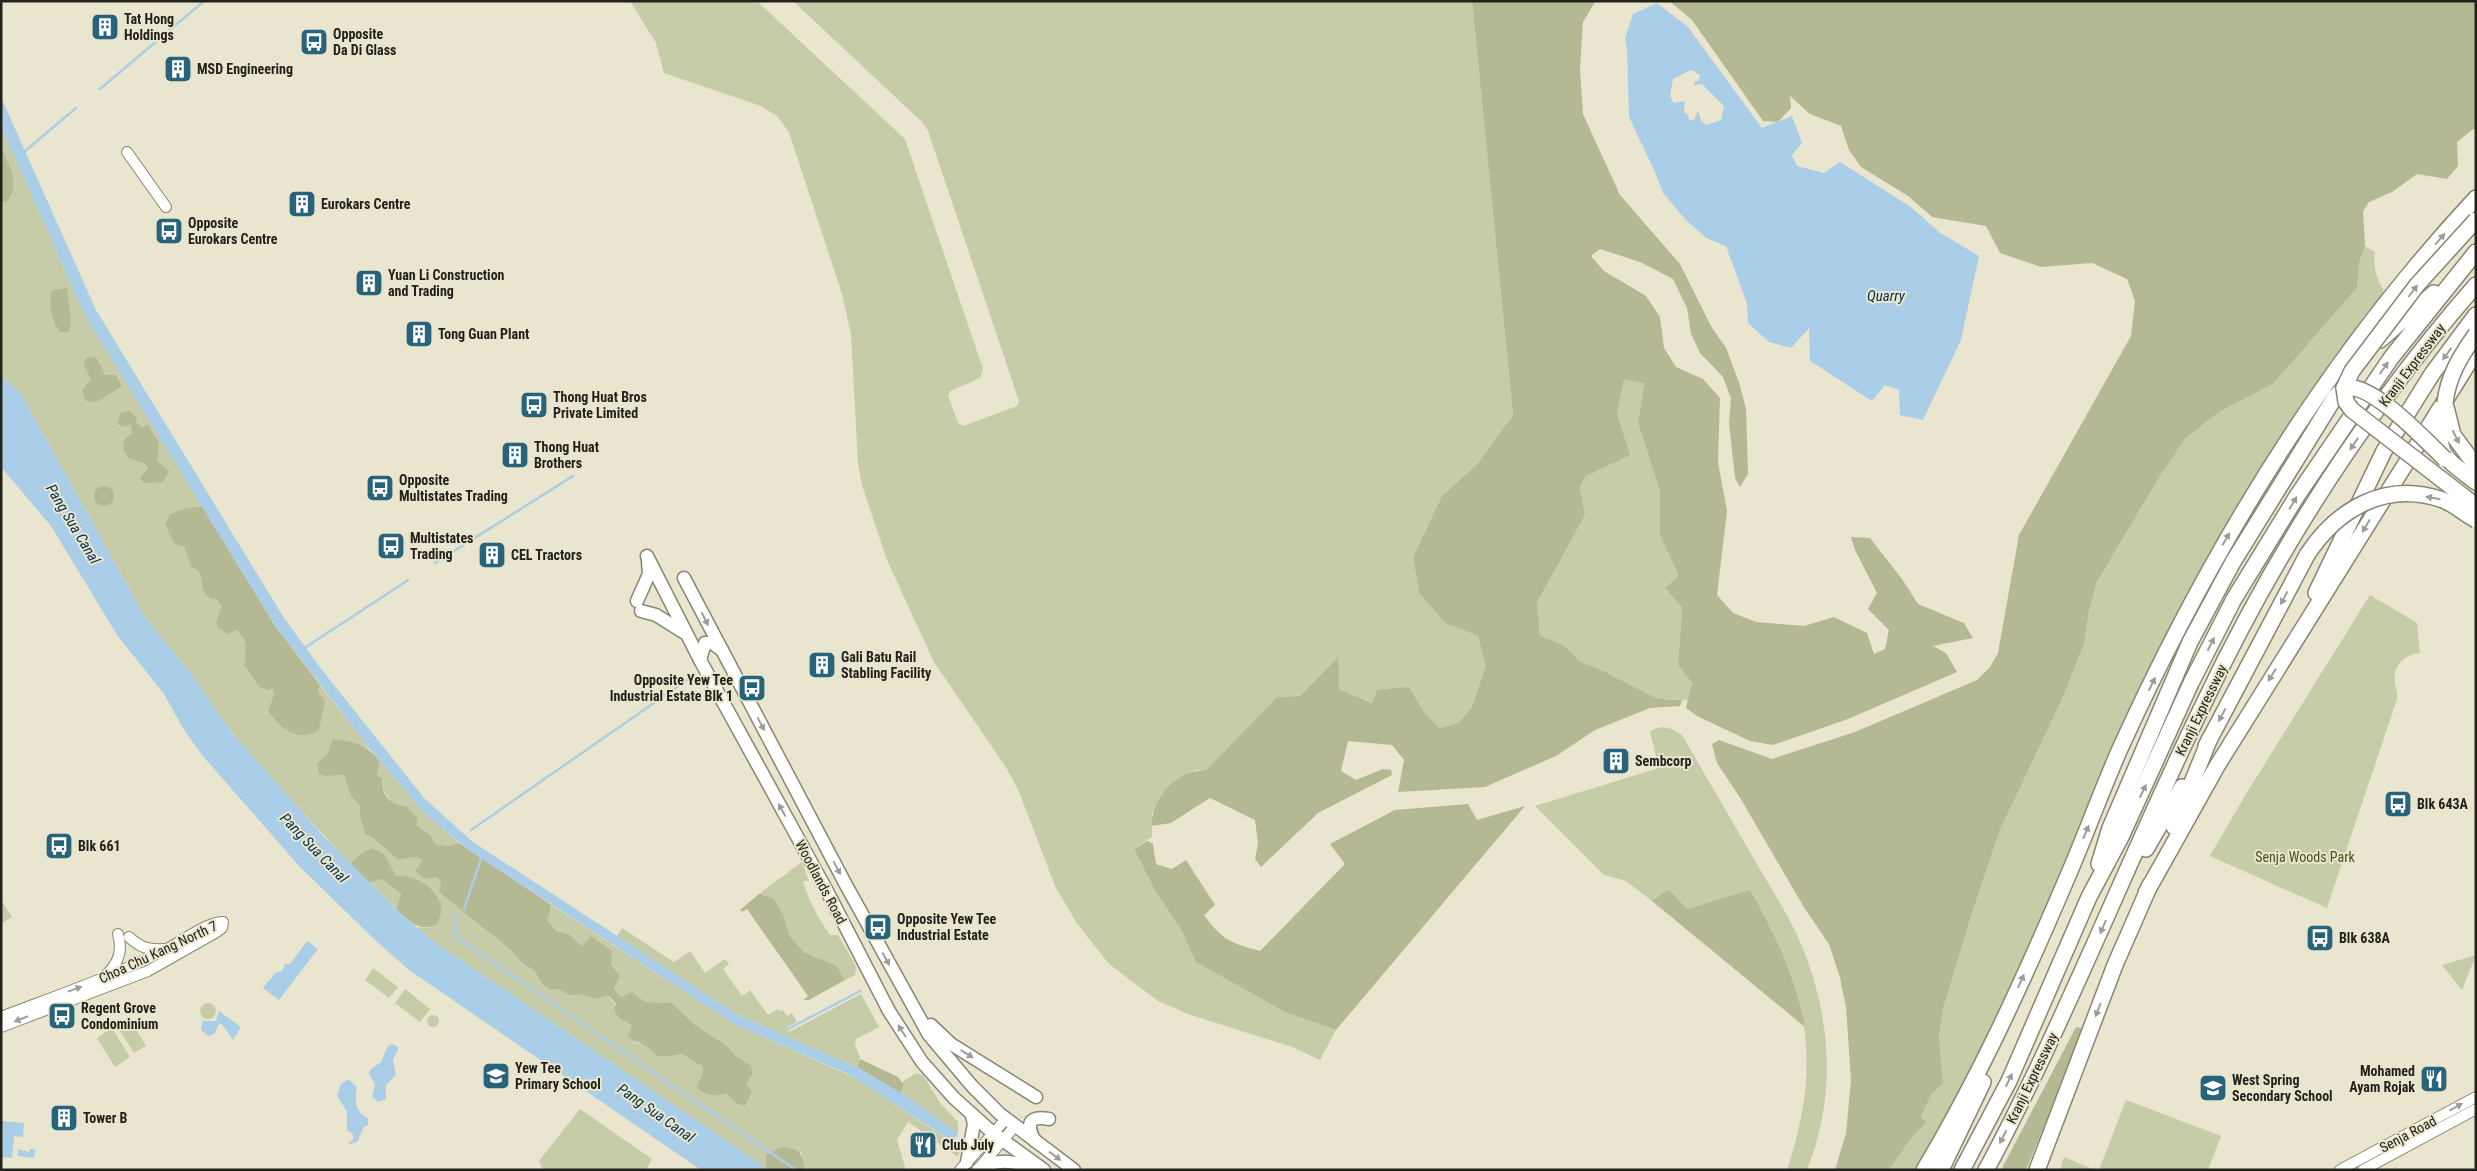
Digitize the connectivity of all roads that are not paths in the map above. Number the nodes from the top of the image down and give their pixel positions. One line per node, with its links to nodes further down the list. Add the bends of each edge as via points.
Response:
1 (127, 152): 3 (street)
2 (2476, 198): 12 (highway, one-way to 2, via 2396,289)
3 (166, 207)
4 (2476, 220): 11 (highway, one-way to 4, bridge, via 2352,371 2417,285)
5 (2476, 252): 6 (highway)
6 (2459, 270): 12 (highway); 26 (highway, one-way to 6, via 2121,837 2191,683 2234,599 2343,427)
7 (2476, 285): 27 (highway, Kranji Expressway, one-way to 27, via 2407,370 2365,429 2275,568 2205,699)
8 (2476, 315): 20 (highway, one-way to 20, via 2432,374 2384,451)
9 (2476, 334): 13 (highway, bridge, via 2457,361)
10 (2476, 351): 20 (highway, one-way to 20)
11 (2344, 388): 14 (highway, bridge, via 2350,386 2369,392); 17 (highway, bridge, via 2346,402 2352,410); 26 (highway, via 2281,482 2190,642 2110,828)
12 (2317, 395): 45 (highway, one-way to 12, via 2068,876 2119,752 2179,628 2225,541)
13 (2445, 404): 14 (highway, via 2439,443); 15 (highway, one-way to 15, via 2453,435)
14 (2446, 459): 16 (highway)
15 (2476, 466)
16 (2476, 482)
17 (2476, 506)
18 (2476, 520): 24 (highway, one-way to 24, bridge, via 2443,500 2413,495 2369,501 2350,509 2335,521 2316,542)
19 (684, 578): 22 (main road, Woodlands Road, one-way to 22)
20 (2298, 634): 25 (highway, one-way to 25, via 2217,766)
21 (687, 635): 21 (main road, Woodlands Road, via 639,606 650,574 647,556); 23 (main road, Woodlands Road)
22 (722, 650): 23 (main road, via 706,643); 32 (main road, Woodlands Road, one-way to 32)
23 (700, 660): 37 (main road, Woodlands Road, one-way to 23, via 922,1062 889,1011)
24 (2210, 738): 25 (highway); 27 (highway)
25 (2146, 893): 54 (highway, one-way to 54)
26 (2089, 897): 52 (highway, Kranji Expressway, one-way to 26, via 2009,1081)
27 (2114, 905): 53 (highway, Kranji Expressway, one-way to 53)
28 (118, 934): 31 (street, via 118,959 114,968)
29 (129, 938): 30 (street, via 147,949)
30 (170, 948): 31 (street, Choa Chu Kang North 7); 34 (street, Choa Chu Kang North 7, one-way to 34, via 210,924 223,922 216,933 148,971)
31 (100, 980): 33 (street, Choa Chu Kang North 7, one-way to 31)
32 (906, 997): 35 (main road, one-way to 35, via 951,1044); 41 (main road, Woodlands Road, via 946,1057)
33 (1, 1017)
34 (1, 1027)
35 (1036, 1097)
36 (2476, 1097): 55 (street, Senja Road, one-way to 36)
37 (954, 1098): 39 (main road, Woodlands Road); 43 (main road, via 968,1124)
38 (2476, 1109): 56 (street, Senja Road)
39 (972, 1116): 42 (main road, Woodlands Road); 43 (main road)
40 (1049, 1119): 44 (main road, via 1039,1117 1033,1120 1029,1131)
41 (1010, 1122): 42 (street); 44 (main road, Woodlands Road)
42 (998, 1136): 46 (street); 47 (street); 48 (main road, Woodlands Road)
43 (971, 1138): 46 (main road)
44 (1035, 1141): 49 (main road, Woodlands Road, one-way to 49)
45 (1946, 1146): 50 (highway); 51 (highway)
46 (963, 1166)
47 (978, 1170): 48 (main road, via 988,1163 1004,1160)
48 (1043, 1170)
49 (1074, 1170)
50 (1924, 1170)
51 (1941, 1170)
52 (1962, 1170)
53 (1986, 1170)
54 (2037, 1170)
55 (2340, 1170)
56 (2363, 1170)

